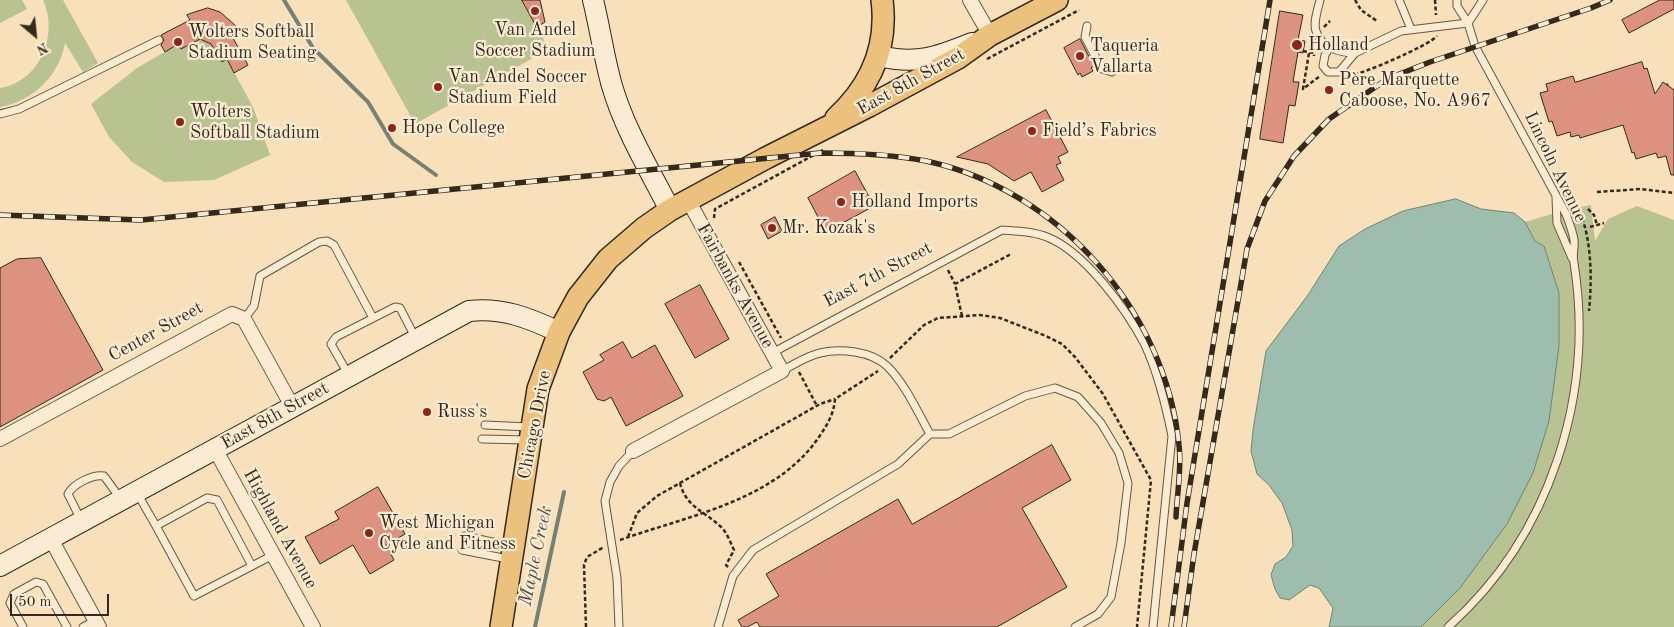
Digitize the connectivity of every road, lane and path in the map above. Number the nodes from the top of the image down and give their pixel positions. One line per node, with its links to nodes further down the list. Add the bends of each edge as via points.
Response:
1 (593, 0): 41 (main road, Fairbanks Avenue, via 612,85 631,136)
2 (882, 0): 27 (main road, via 883,33)
3 (970, 0): 20 (street)
4 (1057, 0): 20 (main road, East 8th Street)
5 (1320, 0): 23 (lane, via 1316,31)
6 (1355, 0): 14 (path, via 1361,10)
7 (1399, 0): 18 (lane)
8 (1435, 0): 12 (path)
9 (1457, 0): 15 (lane, Lincoln Avenue)
10 (1483, 0): 15 (lane)
11 (1079, 10): 28 (path)
12 (1436, 15)
13 (1330, 21): 17 (path)
14 (1377, 21)
15 (1468, 23): 18 (lane); 40 (lane, Lincoln Avenue, via 1475,46)
16 (1087, 26): 31 (lane, via 1085,37 1102,69)
17 (1324, 27)
18 (1411, 29): 26 (lane)
19 (1437, 34): 33 (path, via 1422,46 1365,72)
20 (990, 36): 27 (main road, East 8th Street, via 918,61); 36 (main road, East 8th Street, via 958,58)
21 (159, 40): 35 (lane, via 19,108)
22 (1310, 47): 25 (path)
23 (1330, 47): 26 (lane); 26 (lane, via 1323,62 1331,73 1342,70)
24 (1303, 51): 25 (path)
25 (1310, 52): 29 (path, via 1314,53); 32 (path, via 1303,89)
26 (1354, 53)
27 (879, 56): 36 (main road, East 8th Street, via 864,86)
28 (986, 60)
29 (1314, 60)
30 (1316, 68): 32 (path)
31 (1112, 72)
32 (1320, 75): 34 (path)
33 (1345, 76)
34 (1325, 79)
35 (0, 114)
36 (829, 124): 41 (main road, East 8th Street)
37 (824, 149): 45 (path, via 715,209 713,216)
38 (1596, 192): 39 (path, via 1641,189)
39 (1674, 193)
40 (1556, 194): 50 (lane, via 1557,223); 50 (lane, Lincoln Avenue, via 1574,239)
41 (679, 205): 57 (main road, Chicago Drive, via 644,228 608,259 578,297); 60 (street, Fairbanks Avenue)
42 (1588, 209): 46 (path)
43 (1580, 212): 54 (path, via 1588,247)
44 (1604, 223): 46 (path)
45 (718, 224)
46 (1597, 225): 47 (path)
47 (1590, 227)
48 (1011, 254): 52 (path)
49 (737, 259): 59 (path)
50 (1573, 260): 101 (lane, Lincoln Avenue, via 1578,292 1578,357 1570,415 1557,463 1539,507 1513,550 1484,590)
51 (944, 262): 52 (path); 59 (lane, East 7th Street); 100 (lane, East 7th Street, via 1002,230 1048,237 1085,262 1122,307 1145,346 1166,407 1172,436)
52 (955, 284): 53 (path)
53 (962, 316): 62 (path, via 938,318 924,326 907,339); 64 (path, via 1000,318 1046,336 1062,344)
54 (1589, 316)
55 (374, 318): 56 (lane, via 334,245 327,241 319,242 260,276 254,306); 58 (lane, via 395,306 400,308); 65 (lane, via 336,337 331,344)
56 (244, 319): 67 (street); 72 (street, Center Street, via 232,314 219,320)
57 (559, 332): 58 (main road, East 8th Street, via 518,315 486,309 470,311); 70 (main road, Chicago Drive, via 538,390)
58 (416, 340): 65 (main road, East 8th Street)
59 (786, 346): 60 (lane, East 7th Street)
60 (772, 353): 63 (street, Fairbanks Avenue)
61 (795, 364): 62 (lane, via 820,353 853,351); 63 (lane); 68 (path)
62 (885, 364): 66 (path); 71 (lane, via 910,397)
63 (782, 371): 75 (street)
64 (1091, 375)
65 (349, 376): 67 (main road, East 8th Street)
66 (835, 399): 68 (path); 78 (path, via 827,426 814,445 785,474 746,496)
67 (292, 406): 74 (main road, East 8th Street)
68 (817, 406): 76 (path)
69 (485, 425): 70 (lane)
70 (531, 434): 73 (lane); 86 (main road, Chicago Drive)
71 (930, 434): 90 (lane, via 898,464 753,550); 99 (lane, via 949,434 1025,396 1055,388 1078,397 1101,423 1119,453 1128,483 1121,543 1111,597 1098,614)
72 (0, 439)
73 (482, 439)
74 (215, 449): 77 (main road, East 8th Street); 87 (street, Highland Avenue)
75 (633, 451): 84 (lane, via 610,482 606,501)
76 (680, 483): 78 (path, via 686,498); 82 (path, via 645,504 637,513)
77 (129, 496): 79 (main road, East 8th Street); 79 (lane, via 104,476 97,475 71,488 68,494); 80 (lane)
78 (700, 512): 82 (path); 90 (path, via 721,526 727,536 734,550 726,565)
79 (82, 522): 83 (main road, East 8th Street)
80 (156, 526): 89 (lane, via 207,498 217,500); 89 (lane, via 194,596)
81 (464, 536): 86 (lane)
82 (628, 538): 84 (path)
83 (51, 539): 88 (main road, East 8th Street); 91 (street)
84 (611, 543): 96 (path, via 587,557 584,565); 97 (lane, via 617,578)
85 (462, 550): 86 (lane)
86 (513, 554): 95 (main road, Chicago Drive)
87 (273, 555): 89 (lane); 94 (street, Highland Avenue)
88 (0, 566)
89 (252, 566)
90 (733, 576): 98 (lane)
91 (93, 625)
92 (23, 627): 93 (lane, via 10,603 12,597 36,582 44,584)
93 (66, 627)
94 (313, 627)
95 (501, 627)
96 (586, 627)
97 (619, 627)
98 (718, 627)
99 (1075, 627)
100 (1153, 627)
101 (1448, 627)

